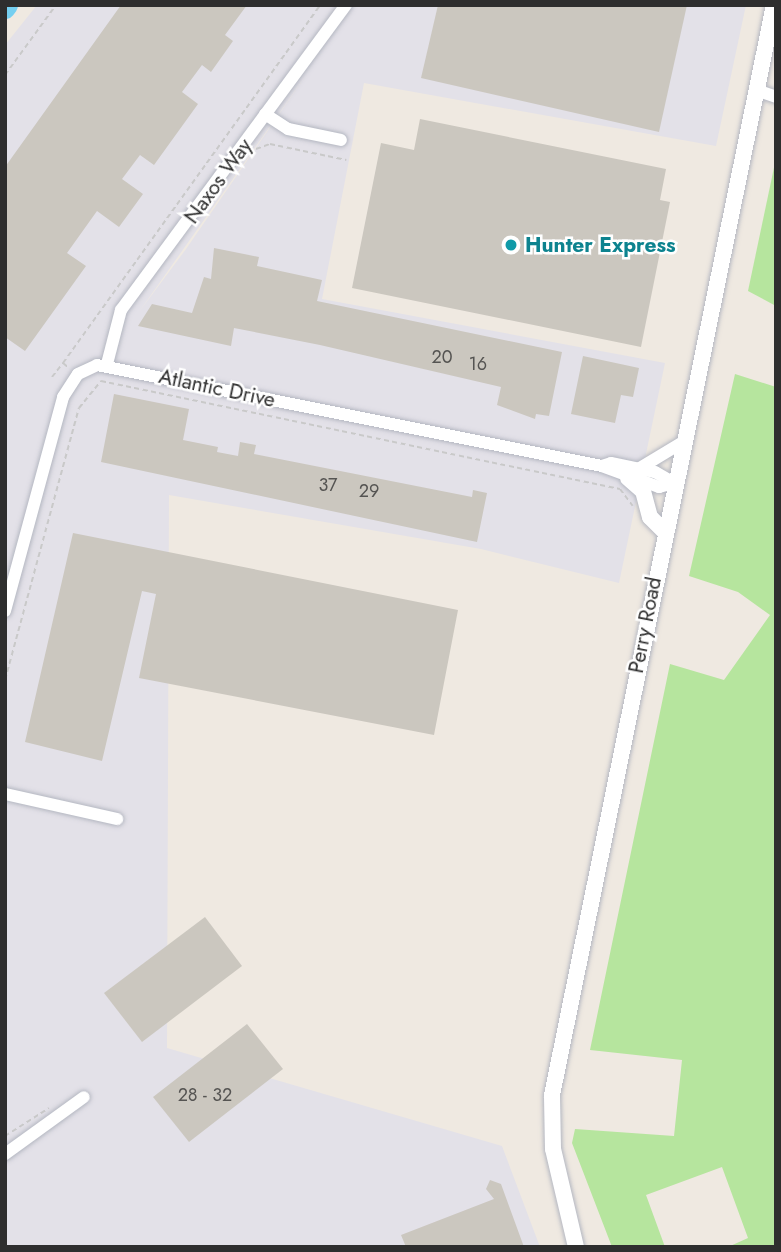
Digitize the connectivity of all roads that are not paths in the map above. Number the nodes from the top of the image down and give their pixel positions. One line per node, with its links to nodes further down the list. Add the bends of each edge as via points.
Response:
1 (346, 5): 5 (street, Naxos Way)
2 (774, 5): 3 (main road, Perry Road)
3 (756, 90): 4 (street); 8 (main road, Perry Road)
4 (776, 97)
5 (265, 114): 6 (street, via 288,130); 7 (street, Naxos Way, via 121,310)
6 (341, 140)
7 (107, 364): 9 (street, Atlantic Drive); 12 (street, via 83,370 63,397)
8 (683, 442): 9 (street); 10 (main road, Perry Road)
9 (634, 473): 10 (street, Atlantic Drive, via 659,486); 11 (main road, via 650,517)
10 (674, 483): 11 (main road, Perry Road)
11 (663, 530): 17 (main road, Perry Road, via 552,1095 553,1149)
12 (5, 611)
13 (5, 794): 14 (street)
14 (117, 819)
15 (84, 1097): 16 (street)
16 (5, 1154)
17 (576, 1247)

